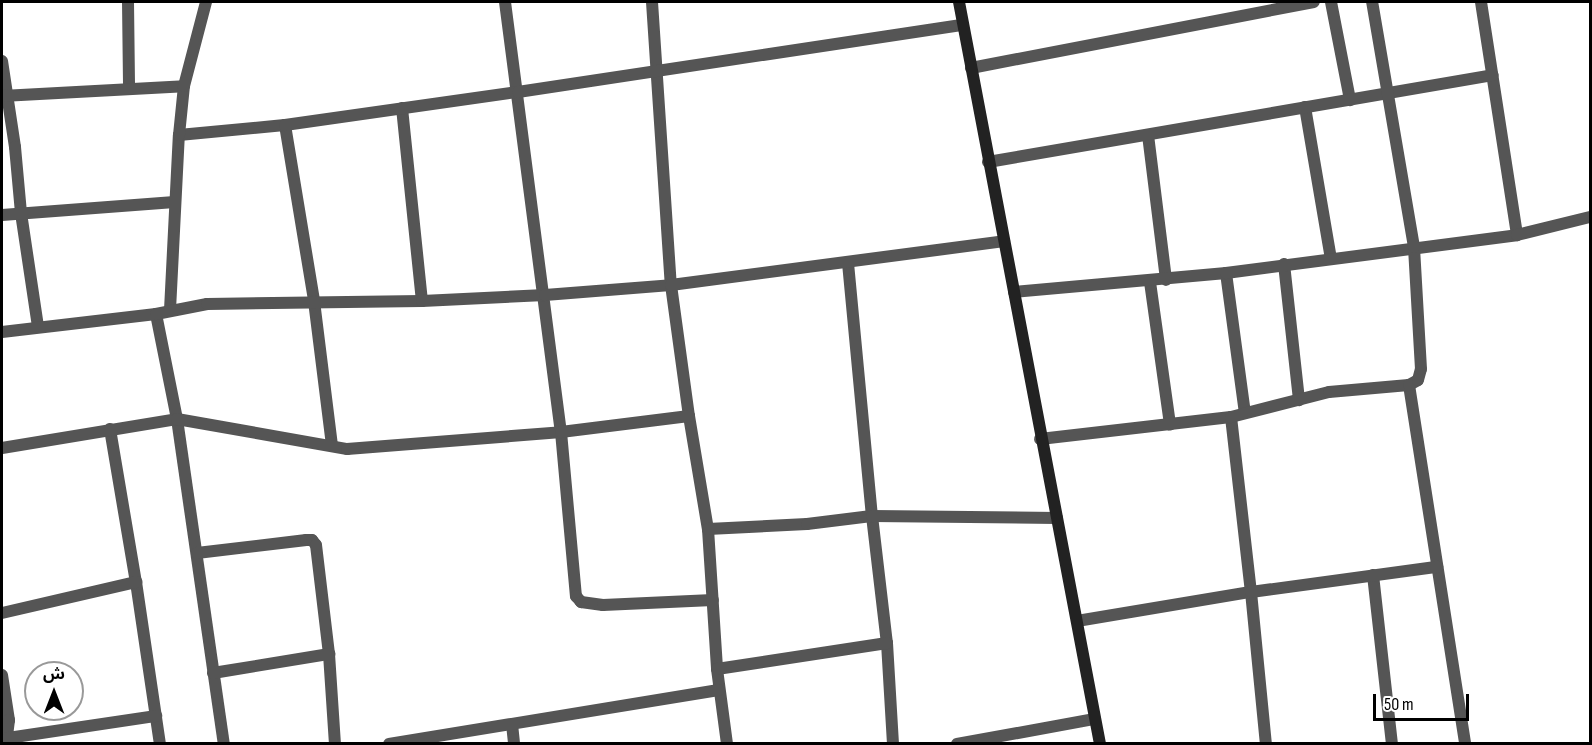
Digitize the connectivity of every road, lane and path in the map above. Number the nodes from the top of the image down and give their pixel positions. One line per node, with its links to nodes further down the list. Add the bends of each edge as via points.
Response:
1 (128, 2): 16 (street)
2 (206, 2): 15 (street)
3 (505, 2): 17 (street)
4 (652, 2): 13 (street)
5 (959, 2): 10 (main road)
6 (1314, 2): 12 (street)
7 (1331, 2): 20 (street)
8 (1372, 2): 18 (street)
9 (1481, 2): 14 (street)
10 (963, 25): 12 (main road); 13 (street)
11 (2, 61): 19 (street)
12 (971, 69): 26 (main road)
13 (657, 71): 17 (street); 40 (street)
14 (1494, 75): 18 (street); 31 (street)
15 (184, 86): 16 (street); 24 (street)
16 (129, 89): 19 (street)
17 (518, 92): 22 (street); 42 (street)
18 (1388, 93): 20 (street); 33 (street)
19 (3, 96): 28 (street, via 15,147)
20 (1350, 100): 21 (street)
21 (1305, 107): 25 (street); 34 (street)
22 (402, 108): 23 (street); 44 (street)
23 (285, 125): 24 (street); 43 (street)
24 (179, 135): 27 (street)
25 (1148, 135): 26 (street); 38 (street)
26 (988, 162): 32 (main road)
27 (175, 202): 28 (street); 45 (street)
28 (21, 213): 29 (street); 47 (street)
29 (2, 215)
30 (1590, 217): 31 (street)
31 (1517, 235): 33 (street)
32 (1004, 241): 35 (street); 41 (main road)
33 (1414, 247): 34 (street); 49 (street, via 1421,369 1418,380)
34 (1331, 259): 36 (street)
35 (848, 262): 40 (street); 61 (street)
36 (1284, 264): 37 (street); 50 (street)
37 (1226, 273): 38 (street); 51 (street)
38 (1166, 280): 39 (street)
39 (1150, 282): 41 (street); 55 (street)
40 (672, 285): 42 (street); 52 (street)
41 (1014, 292): 58 (main road)
42 (545, 295): 44 (street); 57 (street)
43 (314, 301): 44 (street); 45 (street, via 207,304); 59 (street)
44 (422, 301)
45 (170, 310): 46 (street)
46 (156, 314): 47 (street); 54 (street)
47 (38, 327): 48 (street)
48 (2, 332)
49 (1408, 385): 50 (street, via 1349,388); 65 (street)
50 (1299, 400): 51 (street)
51 (1245, 413): 53 (street)
52 (689, 416): 57 (street); 63 (street)
53 (1231, 417): 55 (street); 68 (street)
54 (177, 419): 56 (street); 59 (street); 64 (street)
55 (1170, 425): 58 (street)
56 (110, 429): 60 (street); 67 (street)
57 (561, 432): 59 (street, via 432,444); 69 (street, via 576,596 582,602 603,605)
58 (1040, 439): 62 (main road)
59 (332, 446)
60 (2, 448)
61 (872, 516): 62 (street); 63 (street); 72 (street)
62 (1057, 518): 71 (main road)
63 (708, 529): 69 (street)
64 (197, 553): 73 (street, via 312,540 316,545); 75 (street)
65 (1437, 567): 66 (street); 93 (street)
66 (1374, 575): 68 (street); 92 (street)
67 (136, 582): 70 (street); 78 (street)
68 (1251, 592): 71 (street); 91 (street)
69 (712, 600): 74 (street)
70 (2, 613)
71 (1077, 621): 79 (main road)
72 (888, 643): 74 (street); 88 (street)
73 (329, 654): 75 (street); 84 (street)
74 (717, 669): 77 (street)
75 (213, 673): 83 (street)
76 (2, 675): 81 (street, via 9,720)
77 (719, 690): 80 (street); 87 (street)
78 (156, 716): 81 (street); 82 (street)
79 (1095, 719): 89 (street); 90 (main road)
80 (512, 724): 85 (street); 86 (street)
81 (7, 741)
82 (160, 744)
83 (224, 744)
84 (334, 744)
85 (389, 744)
86 (514, 744)
87 (727, 744)
88 (894, 744)
89 (957, 744)
90 (1100, 744)
91 (1266, 744)
92 (1392, 744)
93 (1465, 744)

